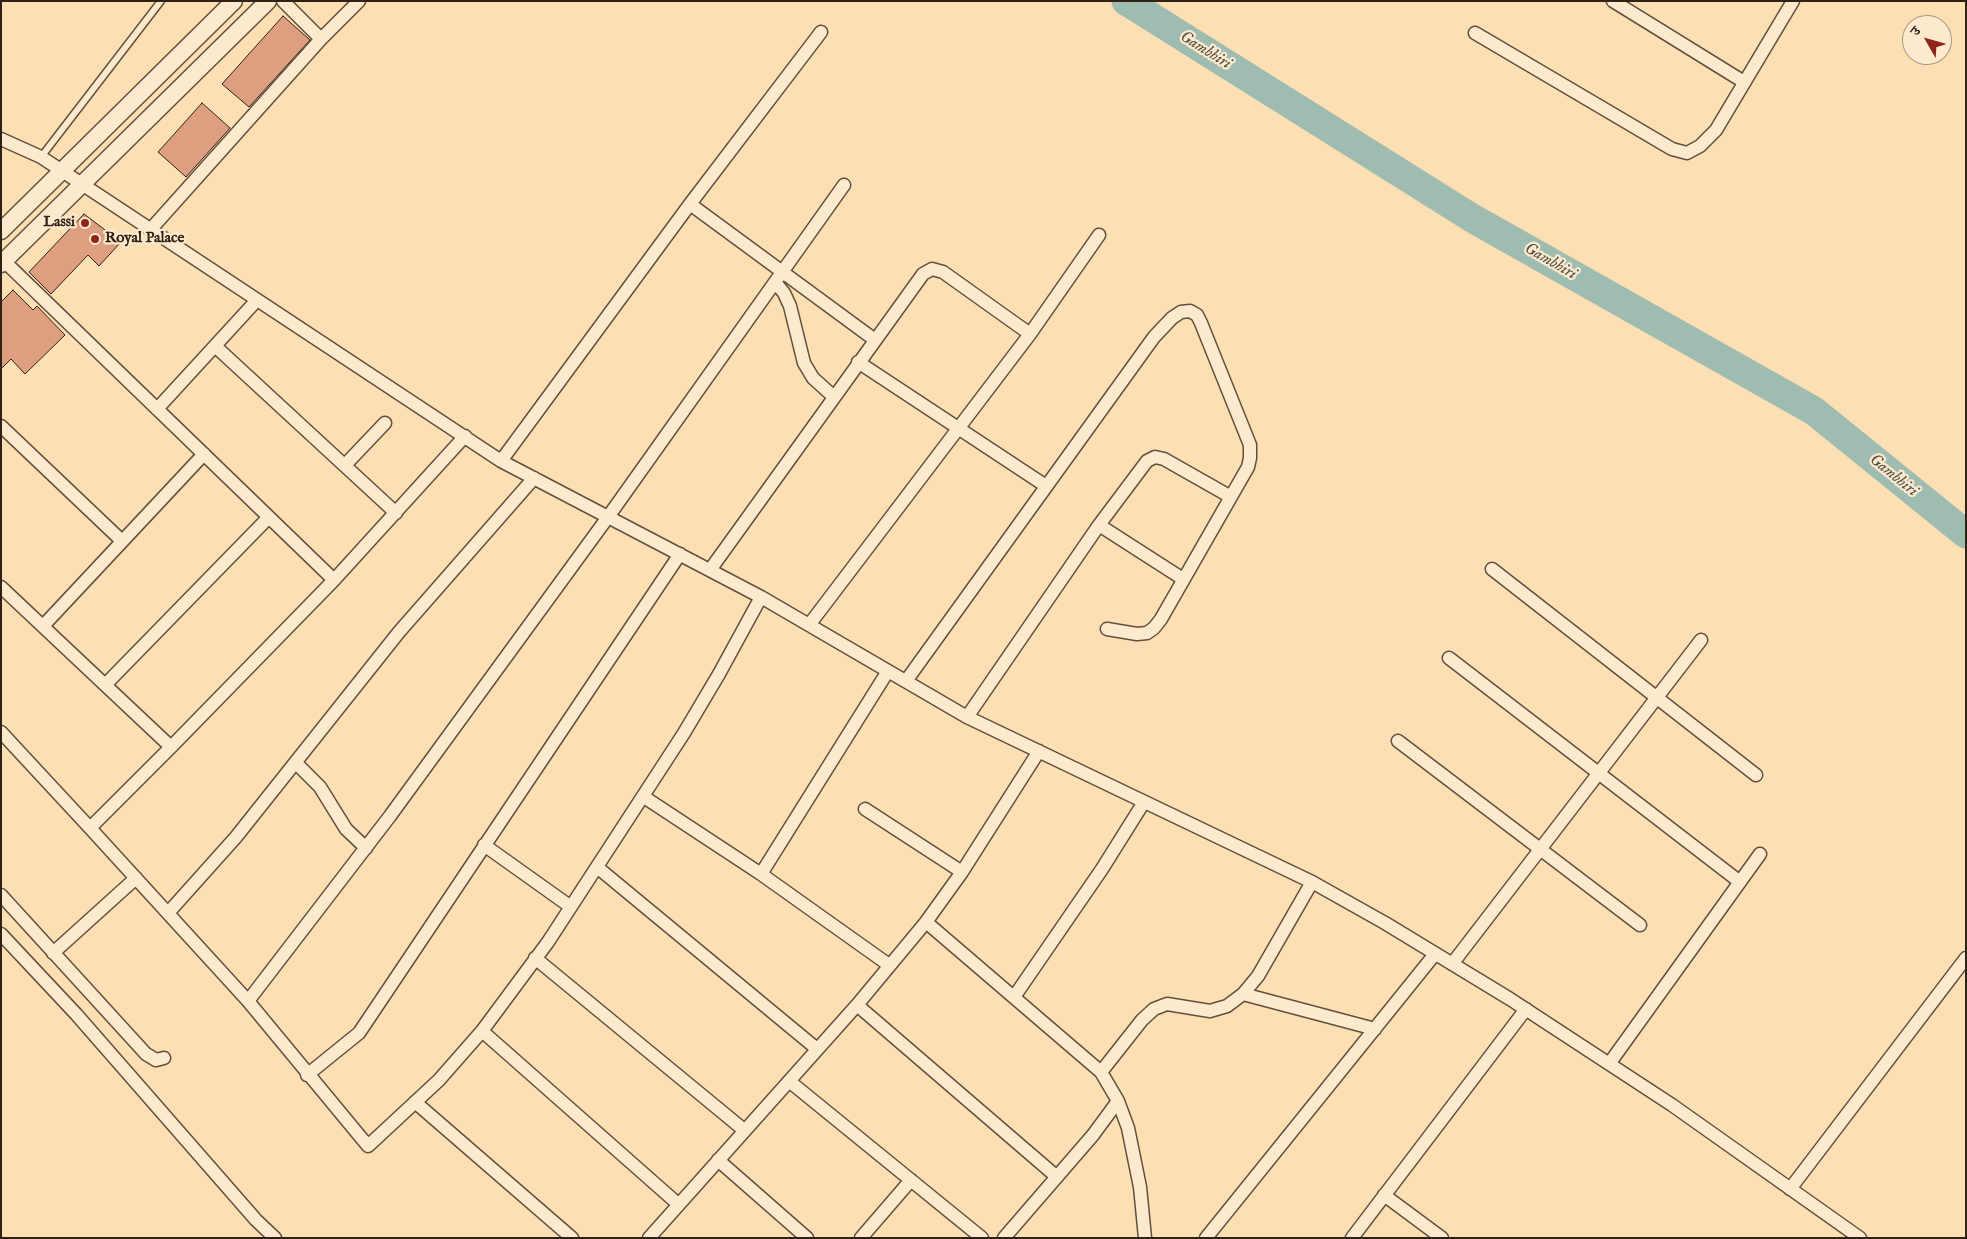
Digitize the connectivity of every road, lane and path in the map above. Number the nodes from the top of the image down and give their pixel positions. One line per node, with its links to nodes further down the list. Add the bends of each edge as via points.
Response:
1 (161, 1): 13 (lane)
2 (234, 1): 14 (street)
3 (268, 1): 16 (street)
4 (283, 1): 10 (street)
5 (359, 1): 10 (street)
6 (1613, 1): 11 (street)
7 (1793, 1): 11 (street)
8 (821, 32): 17 (street)
9 (1475, 33): 11 (street, via 1672,149 1687,152 1700,146 1716,130)
10 (321, 39): 18 (street)
11 (1744, 82)
12 (1, 139): 13 (street)
13 (41, 157): 14 (street)
14 (63, 171): 16 (street); 19 (street)
15 (844, 184): 22 (street)
16 (83, 185): 18 (street); 21 (street)
17 (690, 204): 22 (street); 35 (street)
18 (151, 229): 23 (street)
19 (1, 230)
20 (1099, 235): 24 (street)
21 (3, 262): 29 (street)
22 (779, 276): 25 (street); 28 (street, via 804,363 813,378); 42 (street)
23 (257, 300): 26 (street); 33 (street)
24 (1030, 334): 25 (street, via 959,282 932,269 923,274); 32 (street)
25 (874, 340): 27 (street)
26 (215, 346): 29 (street); 36 (street)
27 (858, 362): 28 (street); 32 (street)
28 (834, 397): 47 (street)
29 (157, 409): 34 (street)
30 (385, 423): 36 (street)
31 (1, 426): 44 (street)
32 (957, 429): 38 (street); 52 (street)
33 (465, 436): 35 (street); 40 (street)
34 (204, 454): 41 (street); 44 (street)
35 (501, 460): 37 (street)
36 (345, 465): 40 (street)
37 (534, 478): 42 (street); 66 (street, via 399,632)
38 (1046, 486): 39 (street, via 1154,337 1180,312 1190,311 1197,314 1201,322 1250,445 1248,467); 58 (street)
39 (1231, 497): 43 (street, via 1174,463 1155,457 1139,469); 48 (street)
40 (396, 513): 49 (street)
41 (269, 517): 49 (street); 59 (street)
42 (608, 517): 45 (street); 74 (street)
43 (1099, 525): 48 (street); 61 (street)
44 (122, 541): 53 (street)
45 (680, 554): 47 (street); 73 (street)
46 (1492, 569): 60 (street)
47 (710, 570): 51 (street)
48 (1184, 579): 54 (street, via 1161,619 1147,633)
49 (334, 580): 64 (street)
50 (3, 592): 53 (street)
51 (761, 597): 52 (street); 69 (street, via 719,674)
52 (809, 625): 57 (street)
53 (42, 626): 59 (street)
54 (1107, 628)
55 (1701, 640): 60 (street)
56 (1449, 658): 67 (street)
57 (888, 671): 58 (street); 79 (street)
58 (906, 681): 61 (street)
59 (106, 685): 64 (street)
60 (1656, 697): 67 (street); 68 (street)
61 (967, 717): 65 (street)
62 (1, 732): 72 (street)
63 (1398, 741): 75 (street)
64 (171, 747): 72 (street)
65 (1039, 751): 70 (street); 78 (street)
66 (296, 763): 74 (street, via 320,787 346,829); 85 (street)
67 (1599, 772): 75 (street); 82 (street)
68 (1756, 775)
69 (644, 797): 77 (street); 79 (street)
70 (1144, 802): 81 (street); 96 (street)
71 (865, 808): 78 (street)
72 (90, 828): 80 (street)
73 (484, 845): 84 (street); 106 (street, via 358,1033)
74 (366, 848): 97 (street)
75 (1540, 850): 87 (street); 93 (street)
76 (1760, 854): 82 (street)
77 (597, 867): 84 (street); 102 (street)
78 (962, 872): 86 (street)
79 (761, 874): 94 (street)
80 (136, 878): 85 (street); 89 (street)
81 (1312, 882): 90 (street); 95 (street, via 1258,976)
82 (1740, 882): 104 (street)
83 (1, 895): 89 (street)
84 (571, 906): 91 (street)
85 (168, 913): 97 (street)
86 (926, 922): 94 (street); 96 (street)
87 (1640, 925)
88 (1, 934): 117 (street)
89 (53, 952): 103 (street, via 146,1054 156,1060)
90 (1435, 954): 93 (street); 100 (street)
91 (535, 958): 101 (street); 110 (street)
92 (1966, 958): 114 (street)
93 (1452, 964): 99 (street)
94 (889, 966): 98 (street)
95 (1242, 994): 100 (street); 105 (street, via 1227,1006 1210,1011 1167,1004 1154,1009)
96 (1014, 997): 105 (street)
97 (248, 1001): 106 (street)
98 (856, 1005): 102 (street); 112 (street)
99 (1526, 1009): 104 (street); 115 (street)
100 (1375, 1029): 125 (street)
101 (482, 1031): 108 (street); 116 (street)
102 (817, 1049): 107 (street)
103 (164, 1058)
104 (1609, 1064): 114 (street)
105 (1101, 1072): 109 (street)
106 (308, 1075): 108 (street, via 368,1146)
107 (789, 1081): 110 (street); 113 (street)
108 (415, 1102): 118 (street)
109 (1118, 1102): 112 (street); 124 (street, via 1128,1128 1140,1187)
110 (744, 1130): 111 (street)
111 (718, 1160): 116 (street); 120 (street)
112 (1057, 1177): 123 (street)
113 (911, 1180): 121 (street); 122 (street)
114 (1790, 1189): 128 (street)
115 (1384, 1195): 126 (street); 127 (street)
116 (678, 1204): 119 (street)
117 (274, 1238)
118 (572, 1238)
119 (648, 1238)
120 (807, 1238)
121 (861, 1238)
122 (982, 1238)
123 (1004, 1238)
124 (1145, 1238)
125 (1206, 1238)
126 (1352, 1238)
127 (1442, 1238)
128 (1860, 1238)

